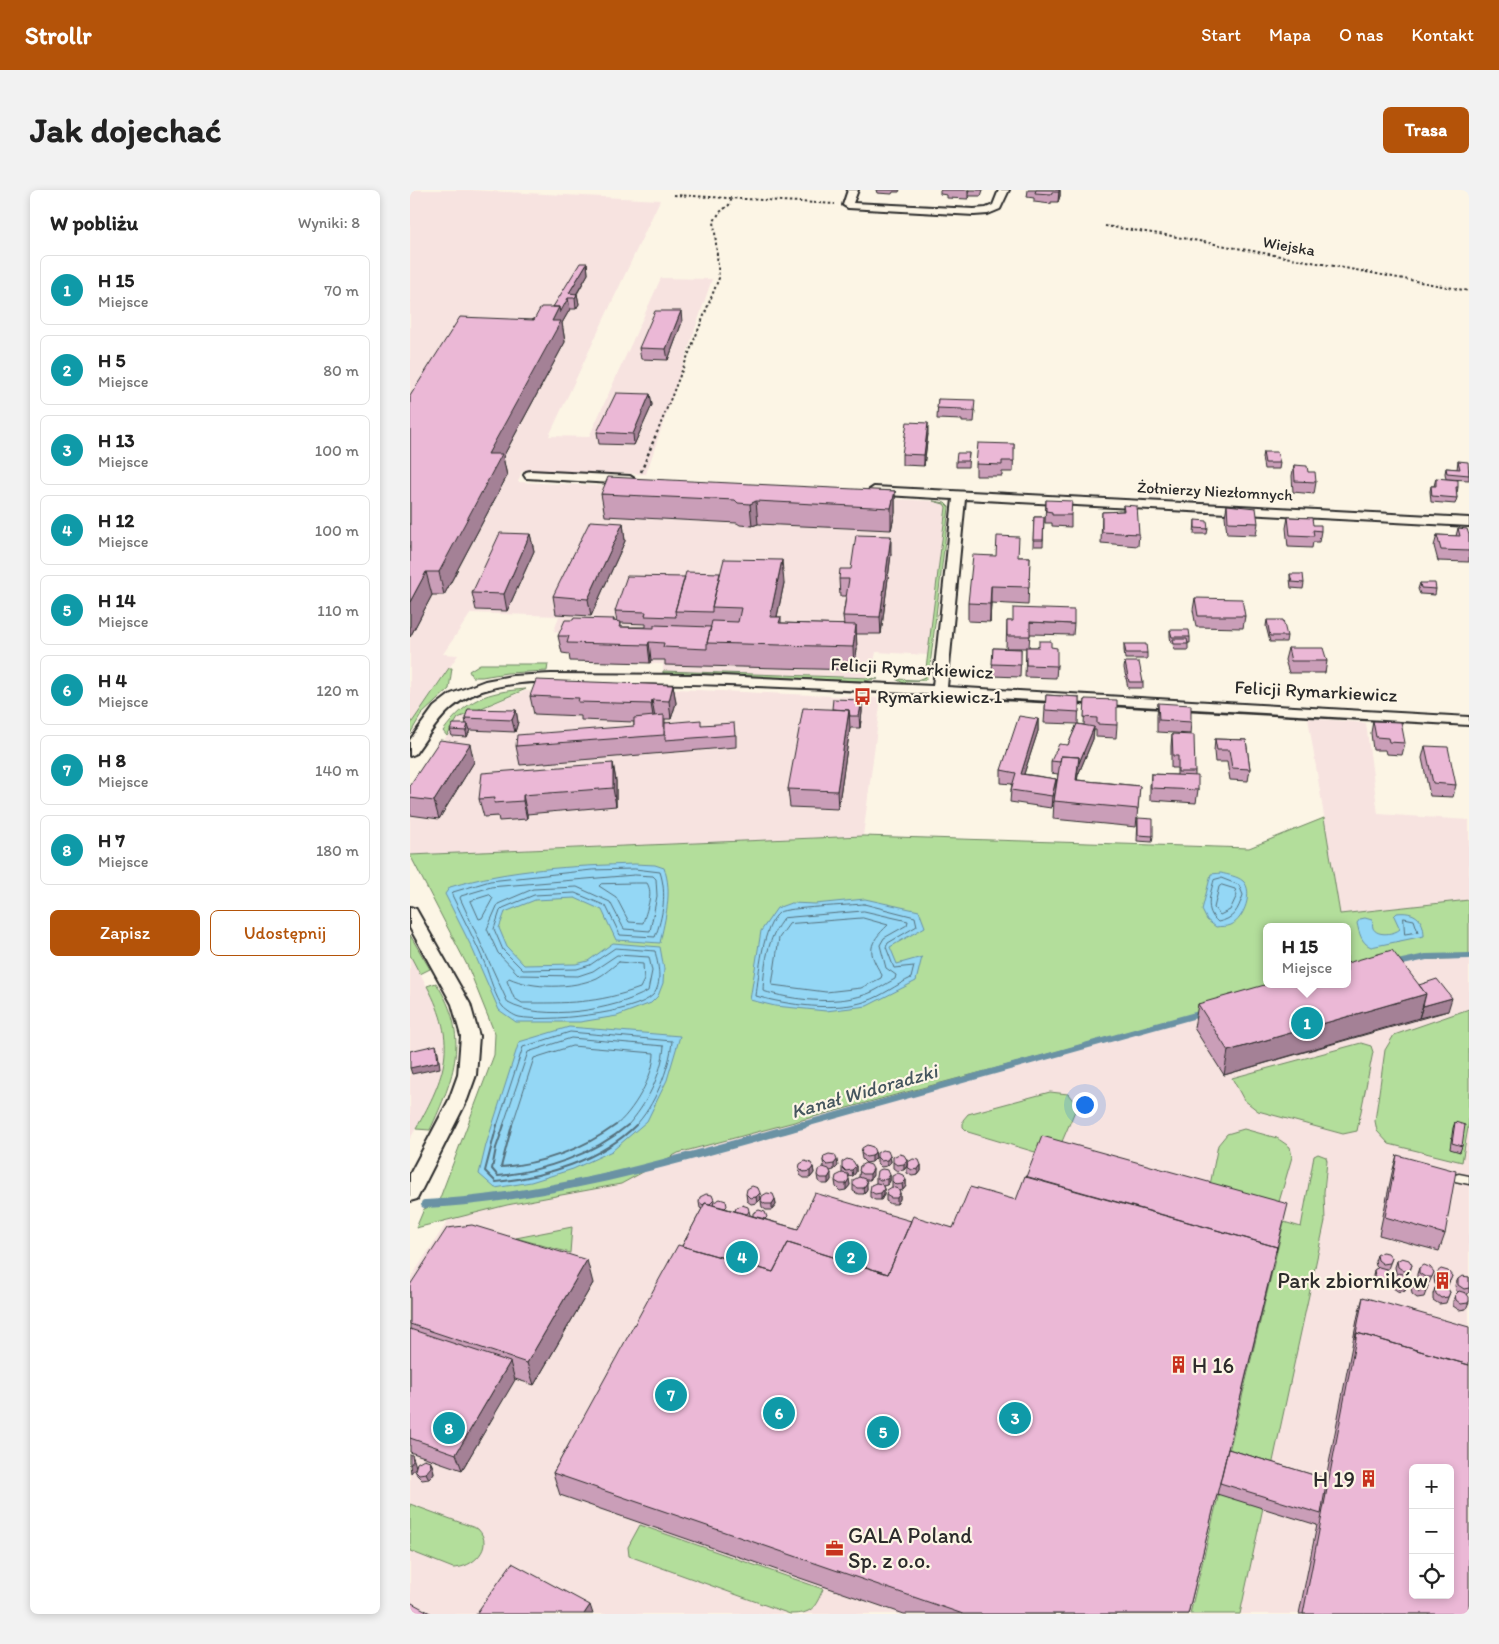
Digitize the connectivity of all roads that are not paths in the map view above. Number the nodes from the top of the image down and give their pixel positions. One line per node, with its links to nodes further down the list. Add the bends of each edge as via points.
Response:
1 (853, 190): 2 (street, via 848,205 974,212 997,207)
2 (1004, 190)
3 (530, 475): 4 (street)
4 (638, 480)
5 (863, 491): 6 (street, Żołnierzy Niezłomnych)
6 (959, 496): 7 (street, Żołnierzy Niezłomnych); 8 (street)
7 (1469, 522)
8 (940, 690): 9 (street, Felicji Rymarkiewicz); 10 (street, Felicji Rymarkiewicz, via 700,679 512,680 479,687 446,704)
9 (1469, 721)
10 (410, 751)
11 (410, 914): 12 (street, via 461,1004 470,1036 467,1076 461,1092)
12 (410, 1193)

